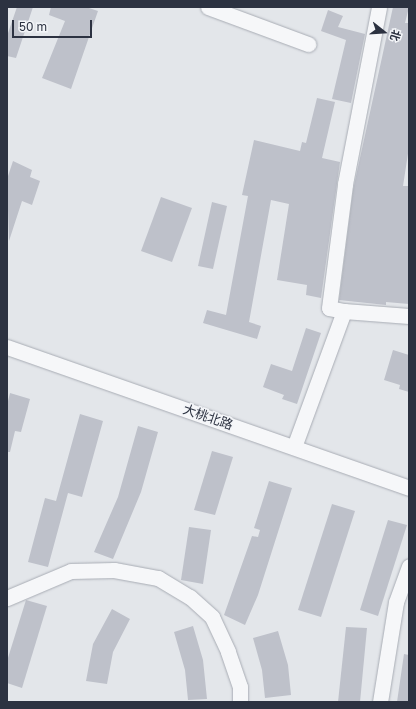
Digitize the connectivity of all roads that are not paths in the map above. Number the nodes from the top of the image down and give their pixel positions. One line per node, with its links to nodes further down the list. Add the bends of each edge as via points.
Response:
1 (208, 7): 3 (street)
2 (379, 7): 4 (street, via 345,184 329,308)
3 (308, 44)
4 (344, 311): 5 (street); 7 (street)
5 (409, 316)
6 (7, 347): 7 (street, 大桃北路)
7 (294, 447): 8 (street, 大桃北路)
8 (409, 488)
9 (409, 566): 12 (street, via 396,602)
10 (7, 598): 11 (street, via 71,570 114,570 158,578 190,597 212,617 237,680)
11 (240, 702)
12 (380, 702)

